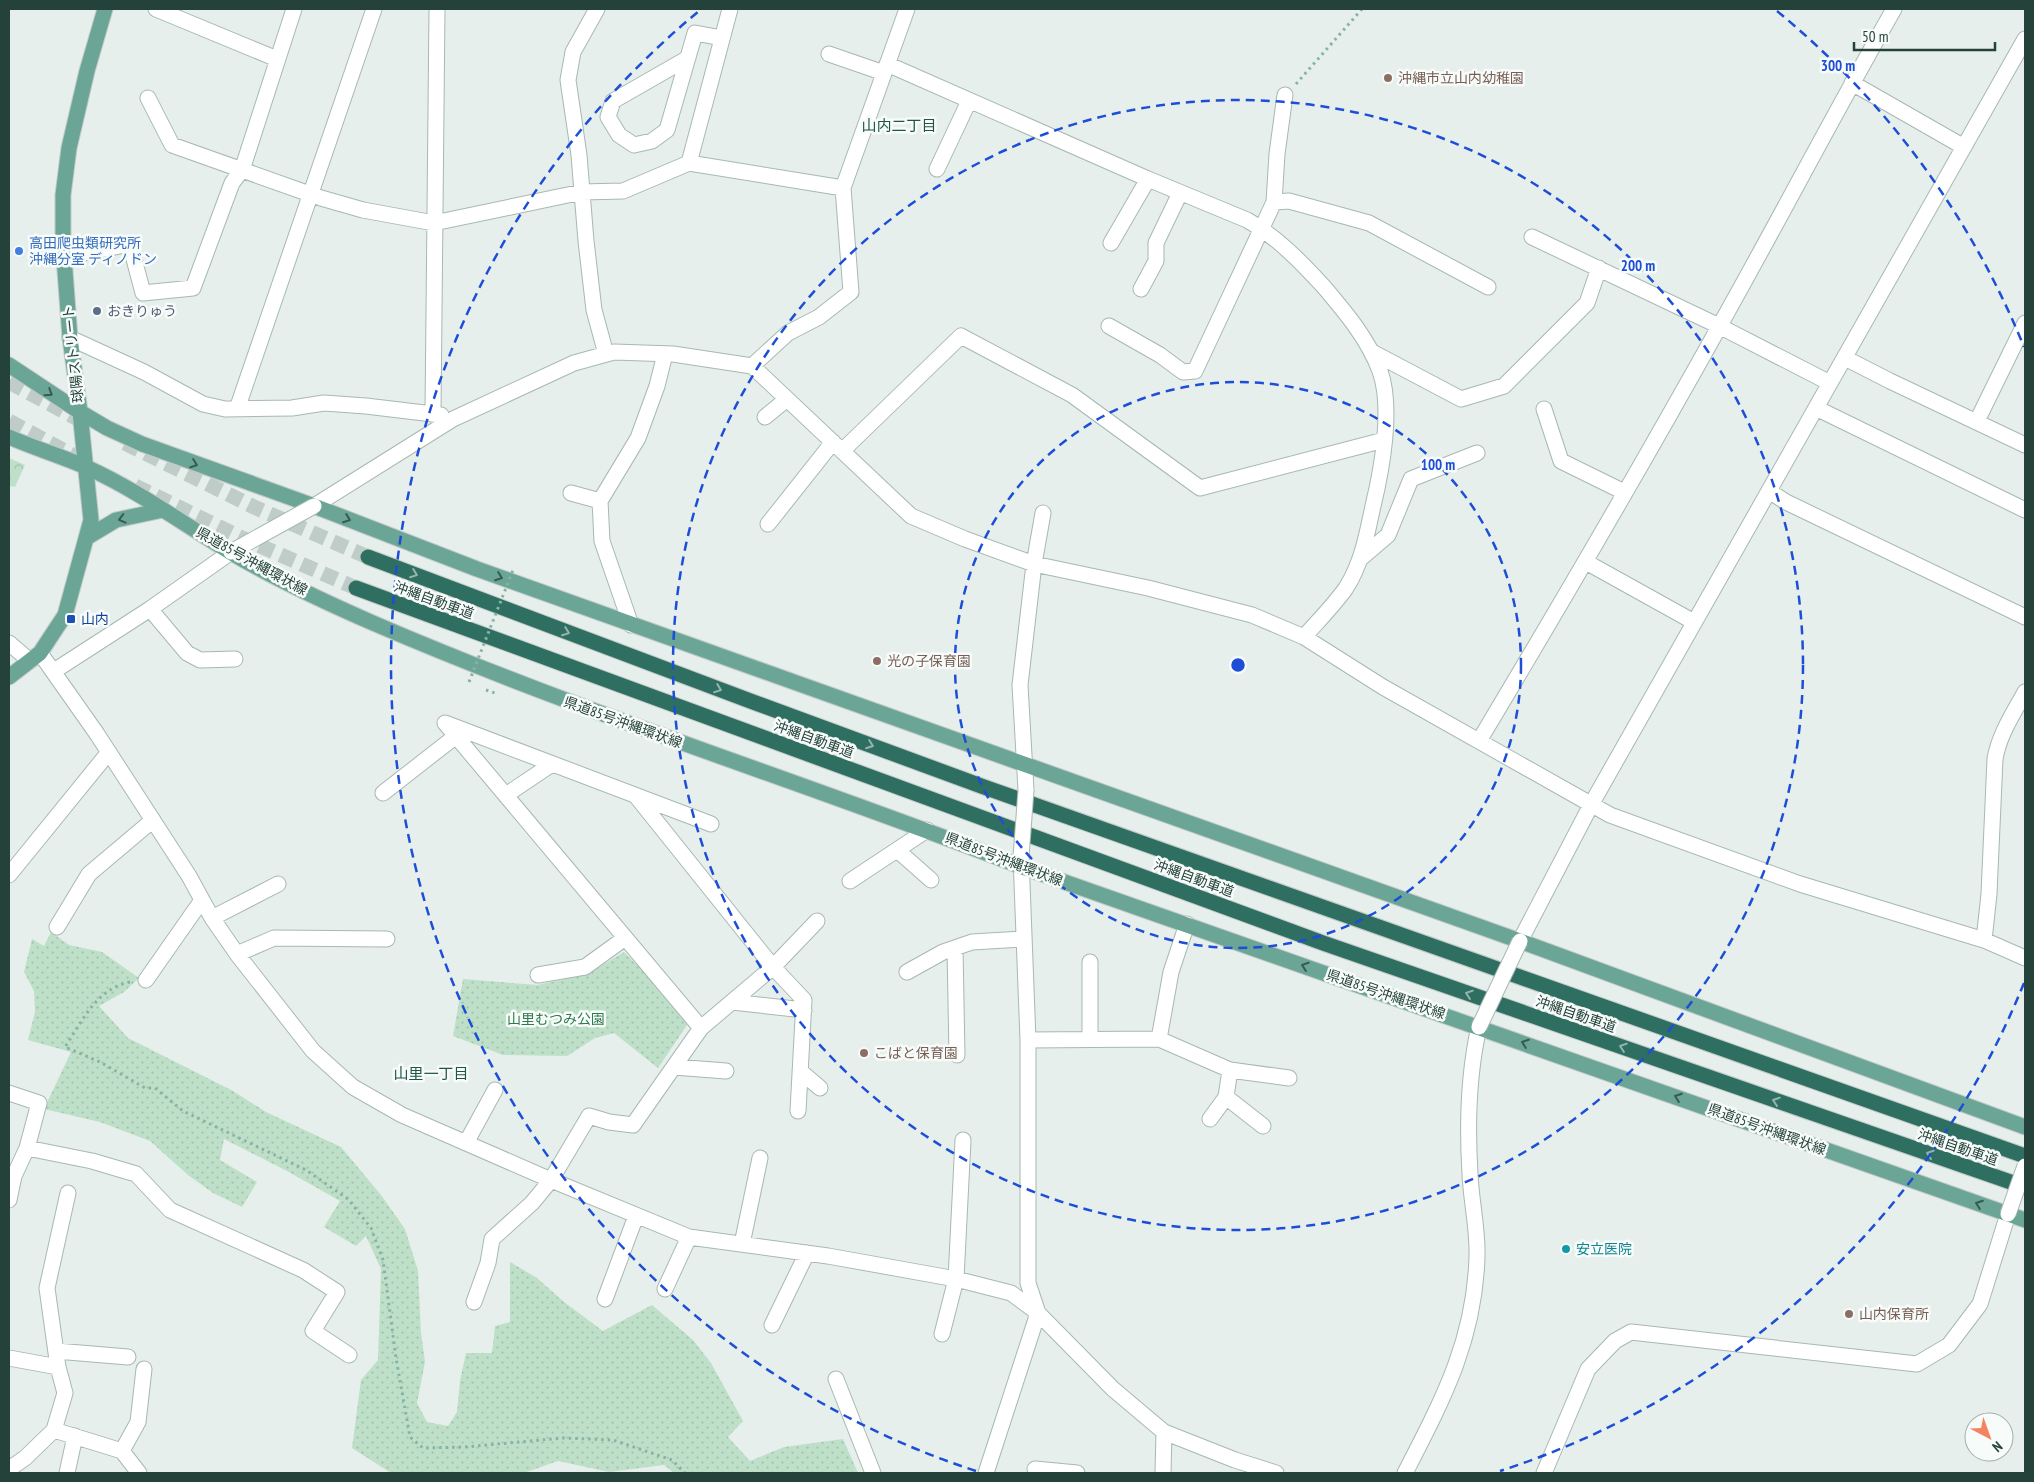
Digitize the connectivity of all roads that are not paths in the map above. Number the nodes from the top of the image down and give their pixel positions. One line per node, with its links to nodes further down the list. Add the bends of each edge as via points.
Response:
1 (105, 9): 35 (main road, 球陽ストリート, via 69,148 63,195)
2 (156, 9): 14 (street)
3 (294, 9): 14 (street)
4 (374, 9): 29 (street)
5 (437, 9): 31 (street)
6 (597, 9): 27 (street, via 573,52 568,80 580,155)
7 (730, 9): 10 (street)
8 (907, 9): 16 (street)
9 (1894, 9): 17 (street)
10 (722, 38): 13 (street, via 695,33); 22 (street)
11 (2025, 39): 15 (street)
12 (829, 54): 16 (street)
13 (688, 58): 13 (street, via 667,130 652,142 634,145 619,135 608,117 613,102)
14 (277, 59): 24 (street)
15 (2020, 60): 21 (street)
16 (886, 69): 20 (street); 26 (street)
17 (1852, 83): 21 (street); 41 (street)
18 (1285, 95): 30 (street)
19 (148, 98): 24 (street, via 172,145)
20 (969, 101): 23 (street); 25 (street)
21 (1964, 147): 46 (street)
22 (689, 163): 26 (street); 27 (street, via 623,191)
23 (937, 169)
24 (242, 170): 29 (street); 35 (street, via 232,184 193,288 143,292 130,244)
25 (1148, 179): 28 (street); 34 (street)
26 (843, 188): 48 (street, via 851,292 819,317 788,333)
27 (582, 192): 31 (street); 44 (street, via 594,310)
28 (1180, 193): 32 (street); 38 (street, via 1156,243 1156,261)
29 (311, 195): 31 (street, via 363,210); 52 (street)
30 (1274, 202): 32 (street); 37 (street, via 1289,201 1369,223)
31 (434, 223): 55 (street)
32 (1261, 228): 40 (street, via 1195,371 1183,372); 43 (street, via 1313,275 1356,325)
33 (1532, 237): 36 (street)
34 (1111, 243)
35 (64, 257): 42 (main road, 球陽ストリート)
36 (1599, 268): 41 (street); 43 (street, via 1586,303 1504,386 1461,399)
37 (1488, 287)
38 (1141, 289)
39 (2025, 323): 58 (street)
40 (1109, 326)
41 (1720, 326): 49 (street); 66 (street)
42 (70, 338): 52 (street, via 204,404); 54 (main road, 球陽ストリート)
43 (1372, 352): 60 (street, via 1381,373)
44 (606, 354): 45 (street); 57 (street, via 574,363)
45 (665, 354): 48 (street); 68 (street, via 638,438)
46 (1845, 358): 49 (street); 58 (street)
47 (9, 364): 54 (main road, one-way to 54)
48 (752, 366): 50 (street)
49 (1830, 384): 51 (street)
50 (787, 399): 56 (street); 62 (street)
51 (1816, 408): 65 (street); 71 (street)
52 (237, 409): 55 (street, via 292,408 324,403)
53 (1544, 409): 66 (street, via 1562,461)
54 (80, 412): 64 (main road, 球陽ストリート); 69 (main road, one-way to 69, via 142,444)
55 (433, 413): 57 (street)
56 (765, 417)
57 (452, 419): 69 (street)
58 (1977, 421): 61 (street)
59 (9, 437): 64 (main road, 県道85号沖縄環状線)
60 (1384, 440): 62 (street, via 1200,488 1072,395 961,336); 77 (street, via 1381,471)
61 (2025, 445)
62 (837, 447): 73 (street); 79 (street, via 911,516 964,540)
63 (1477, 454): 77 (street, via 1411,479 1388,535)
64 (86, 467): 70 (main road, 県道85号沖縄環状線); 74 (main road, 球陽ストリート, via 91,520)
65 (1769, 491): 82 (street); 83 (street)
66 (1624, 492): 78 (street)
67 (571, 493): 68 (street)
68 (600, 501): 84 (street, via 602,541)
69 (314, 506): 75 (street, bridge); 84 (main road, one-way to 84)
70 (163, 510): 74 (main road, one-way to 74, via 116,520); 75 (main road, 県道85号沖縄環状線)
71 (2025, 510)
72 (1044, 513): 79 (street)
73 (768, 524)
74 (86, 538): 87 (main road, 球陽ストリート, via 65,616)
75 (231, 552): 81 (street); 103 (main road, 県道85号沖縄環状線, via 370,622 517,683)
76 (368, 557): 152 (highway, 沖縄自動車道, one-way to 152, via 994,790)
77 (1359, 560): 85 (street, via 1346,587)
78 (1586, 562): 83 (street); 93 (street)
79 (1034, 564): 85 (street, via 1195,599 1252,615); 96 (street, via 1020,685)
80 (356, 588): 157 (highway, 沖縄自動車道, one-way to 80, via 1323,943)
81 (150, 608): 88 (street, via 187,653 200,660); 89 (street)
82 (2025, 617)
83 (1694, 622): 100 (street)
84 (631, 625): 96 (main road)
85 (1304, 636): 93 (street)
86 (9, 643): 87 (street)
87 (36, 657): 89 (street); 90 (main road, 球陽ストリート)
88 (235, 659)
89 (54, 671): 94 (street)
90 (9, 677)
91 (2025, 692): 118 (street, via 2004,730 1996,753)
92 (456, 736): 95 (street, via 445,723); 97 (street); 98 (street)
93 (1479, 741): 100 (street)
94 (109, 752): 101 (street); 106 (street)
95 (552, 764): 98 (street); 99 (street)
96 (1026, 766): 105 (street, bridge); 119 (main road)
97 (383, 793)
98 (506, 795): 115 (street)
99 (635, 795): 102 (street); 124 (street)
100 (1592, 803): 118 (street, via 1610,815 1800,884); 119 (street)
101 (153, 820): 110 (street); 114 (street, via 89,874)
102 (711, 824)
103 (927, 830): 104 (street); 105 (main road, 県道85号沖縄環状線)
104 (896, 850): 107 (street); 108 (street)
105 (1021, 862): 113 (main road, 県道85号沖縄環状線); 117 (street)
106 (9, 874)
107 (931, 880)
108 (850, 881)
109 (278, 884): 111 (street)
110 (202, 900): 111 (street); 127 (street)
111 (212, 918): 121 (street)
112 (818, 921): 124 (street)
113 (1187, 924): 130 (main road, 県道85号沖縄環状線, one-way to 113); 133 (street, via 1171,972)
114 (56, 928)
115 (626, 938): 126 (street, via 585,967); 131 (street)
116 (387, 939): 121 (street, via 274,938)
117 (1024, 939): 120 (street, via 972,942); 134 (street)
118 (1984, 940): 122 (street)
119 (1520, 941): 130 (street, bridge); 148 (main road)
120 (955, 948): 125 (street); 135 (street)
121 (238, 954): 150 (street, via 313,1051 353,1087 402,1115)
122 (2025, 958)
123 (1090, 962): 132 (street)
124 (773, 967): 128 (street); 129 (street, via 804,1000)
125 (907, 972)
126 (538, 975)
127 (146, 980)
128 (732, 1002): 129 (street); 131 (street)
129 (804, 1010): 138 (street)
130 (1479, 1027): 160 (main road, 県道85号沖縄環状線, one-way to 130); 194 (street, via 1473,1054 1468,1137 1477,1255 1472,1309 1445,1395)
131 (701, 1028): 136 (street)
132 (1090, 1039): 133 (street); 134 (street)
133 (1159, 1039): 137 (street)
134 (1028, 1040): 170 (street, via 1028,1283)
135 (957, 1055)
136 (674, 1067): 139 (street); 156 (street, via 633,1125 589,1116)
137 (1230, 1070): 140 (street); 144 (street)
138 (800, 1071): 141 (street); 145 (street)
139 (726, 1072)
140 (1289, 1078)
141 (820, 1088)
142 (495, 1090): 150 (street)
143 (9, 1094): 151 (street, via 39,1103)
144 (1226, 1097): 146 (street); 147 (street)
145 (798, 1110)
146 (1210, 1119)
147 (1263, 1126)
148 (2025, 1127)
149 (963, 1140): 166 (street)
150 (466, 1142): 156 (street)
151 (27, 1148): 155 (street); 174 (street, via 136,1174 170,1210 303,1270 337,1292 313,1331)
152 (2025, 1156)
153 (760, 1158): 164 (street)
154 (2025, 1166): 160 (street, bridge)
155 (11, 1175): 159 (street)
156 (551, 1180): 161 (street); 169 (street, via 532,1203 492,1240 488,1263)
157 (2025, 1187)
158 (68, 1193): 173 (street, via 46,1288)
159 (9, 1200)
160 (2008, 1214): 162 (main road, 県道85号沖縄環状線); 195 (street, via 1980,1304 1949,1345 1917,1364 1631,1332 1615,1341 1588,1369)
161 (636, 1216): 163 (street); 168 (street)
162 (2025, 1220)
163 (689, 1237): 164 (street); 167 (street)
164 (742, 1244): 165 (street)
165 (807, 1253): 166 (street); 171 (street)
166 (956, 1279): 170 (street, via 1011,1293); 172 (street)
167 (665, 1289)
168 (605, 1299)
169 (474, 1302)
170 (1038, 1314): 181 (street, via 1113,1389); 190 (street)
171 (772, 1325)
172 (942, 1334)
173 (56, 1351): 175 (street); 177 (street)
174 (349, 1355)
175 (128, 1357)
176 (9, 1358): 177 (street)
177 (58, 1367): 180 (street, via 65,1393)
178 (144, 1369): 185 (street)
179 (836, 1379): 189 (street)
180 (54, 1430): 182 (street); 184 (street)
181 (1164, 1432): 192 (street); 193 (street)
182 (75, 1436): 185 (street); 188 (street)
183 (9, 1454): 184 (street)
184 (25, 1458): 187 (street, via 12,1467)
185 (130, 1465)
186 (1035, 1469): 191 (street)
187 (10, 1473)
188 (66, 1473)
189 (874, 1473)
190 (986, 1473)
191 (1077, 1473)
192 (1163, 1473)
193 (1276, 1473)
194 (1405, 1473)
195 (1544, 1473)

